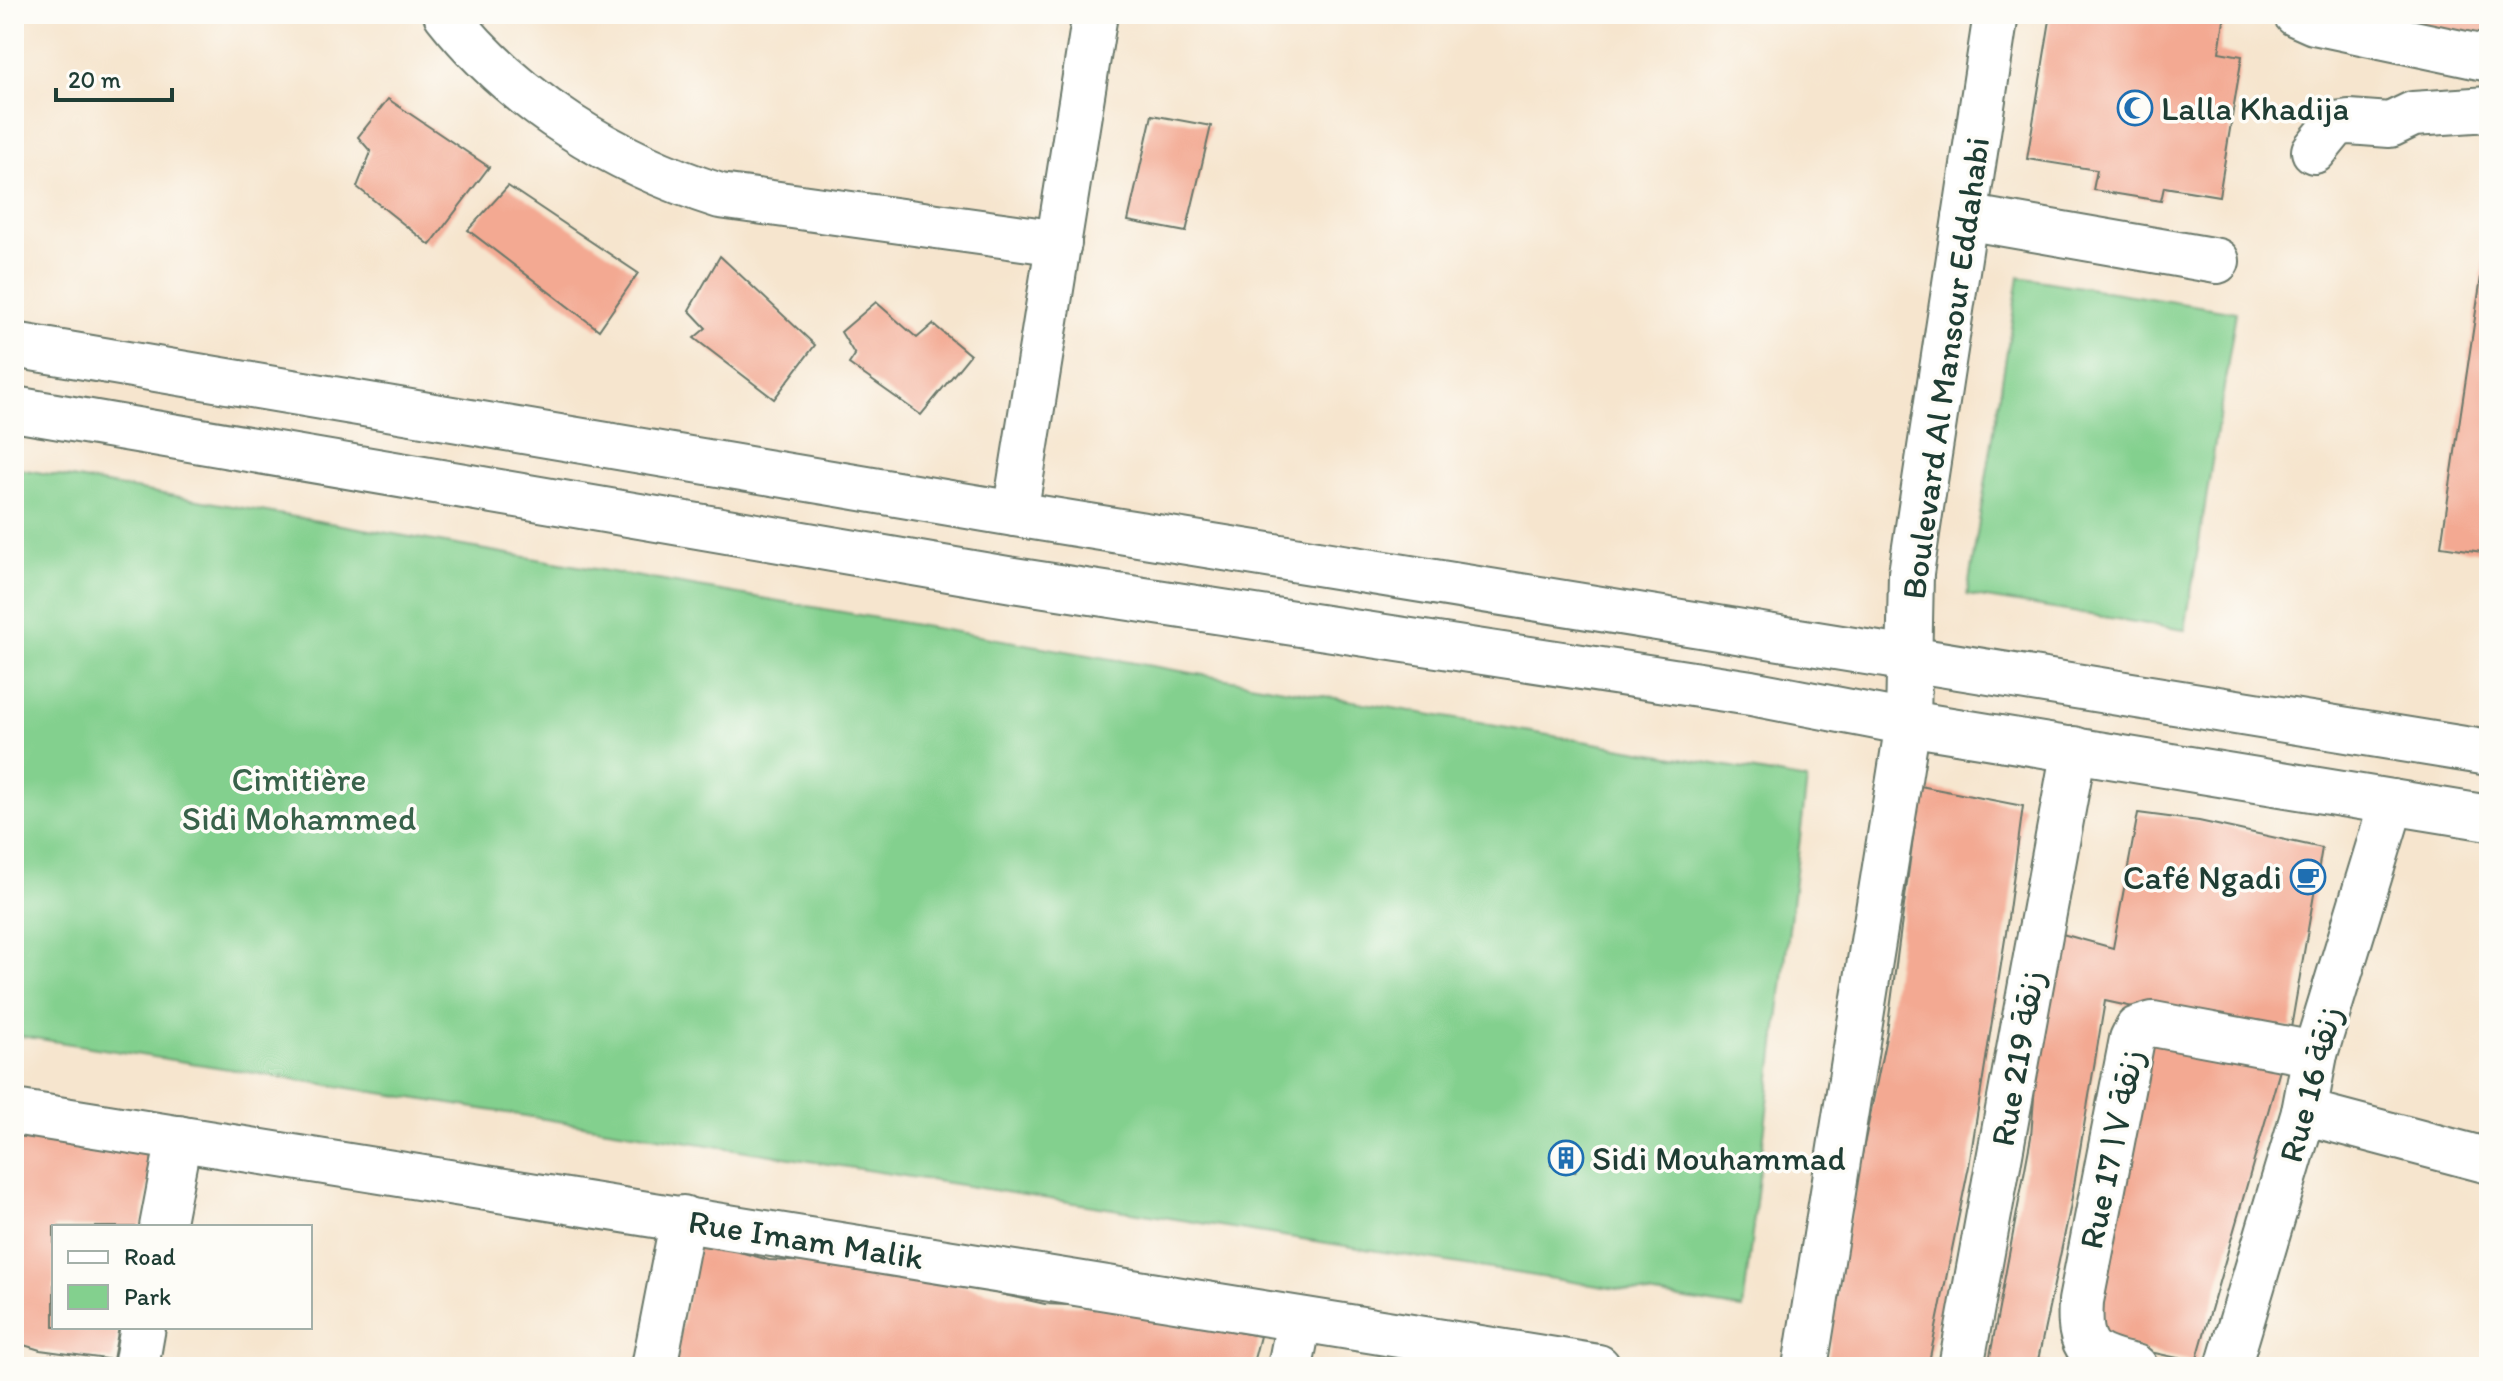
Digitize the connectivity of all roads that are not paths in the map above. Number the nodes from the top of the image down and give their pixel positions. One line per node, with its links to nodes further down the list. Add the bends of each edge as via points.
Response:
1 (446, 14): 9 (main road, via 484,61 535,103 595,143 669,180 720,196)
2 (1095, 14): 9 (main road)
3 (1996, 14): 8 (main road, Boulevard Al Mansour Eddahabi)
4 (2296, 14): 5 (main road)
5 (2489, 59)
6 (2489, 109): 7 (main road, via 2413,114 2390,125 2336,124)
7 (2314, 151)
8 (1965, 217): 10 (main road); 16 (main road, Boulevard Al Mansour Eddahabi, via 1911,573)
9 (1059, 243): 15 (main road)
10 (2217, 261)
11 (14, 345): 12 (main road)
12 (400, 408): 14 (main road); 15 (main road)
13 (14, 409): 14 (main road)
14 (390, 473): 17 (main road, via 1013,580 1751,693)
15 (1015, 514): 16 (main road)
16 (1911, 657): 17 (main road, Boulevard Al Mansour Eddahabi); 19 (main road)
17 (1908, 723): 18 (main road); 36 (main road, Boulevard Al Mansour Eddahabi)
18 (2074, 749): 20 (main road); 37 (main road, Rue 219 زنقة)
19 (2489, 753)
20 (2392, 802): 21 (main road); 22 (main road, Rue 16 زنقة)
21 (2489, 818)
22 (2315, 1054): 24 (main road, Rue 16 زنقة); 38 (main road, Rue 17 زنقة ١٧, via 2153,1024 2137,1029 2079,1323 2084,1344 2099,1359)
23 (14, 1112): 25 (main road, Rue Imam Malik)
24 (2304, 1112): 26 (main road); 39 (main road, Rue 16 زنقة)
25 (179, 1138): 27 (main road, Rue Imam Malik); 28 (main road)
26 (2489, 1161)
27 (683, 1218): 29 (main road, Rue Imam Malik); 33 (main road)
28 (162, 1225)
29 (1299, 1321): 31 (main road, Rue Imam Malik); 34 (main road)
30 (143, 1329): 32 (main road)
31 (1502, 1359): 35 (main road, Rue Imam Malik)
32 (136, 1367)
33 (654, 1367)
34 (1290, 1367)
35 (1598, 1367)
36 (1805, 1367)
37 (1961, 1367)
38 (2135, 1367)
39 (2228, 1367)

